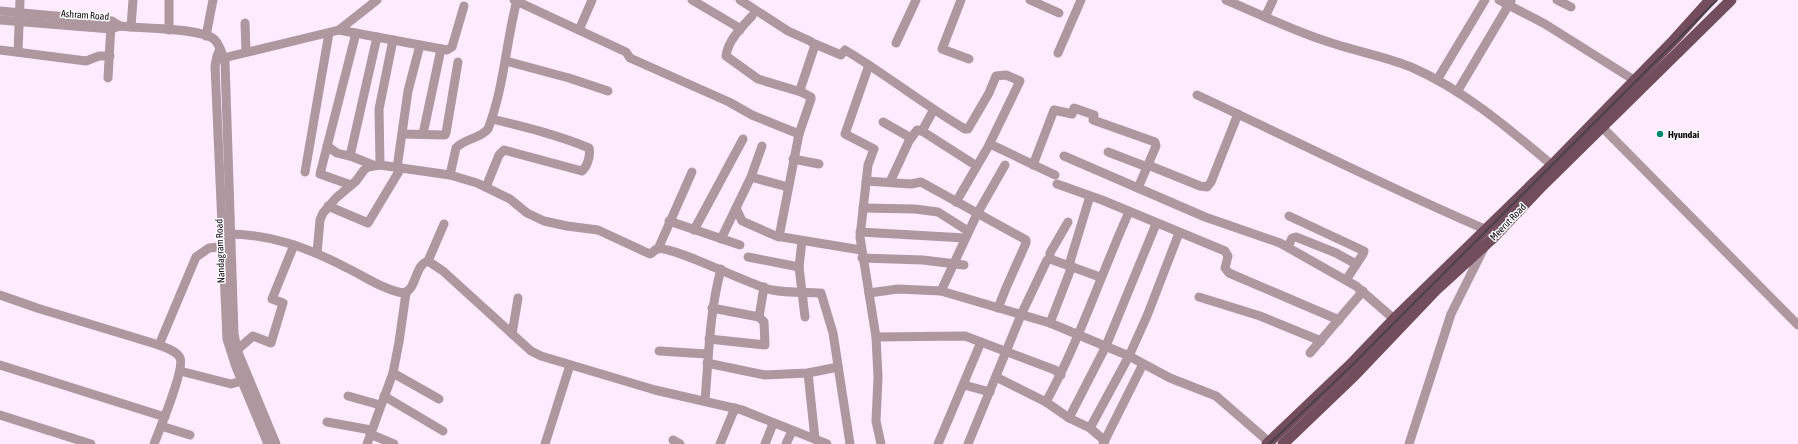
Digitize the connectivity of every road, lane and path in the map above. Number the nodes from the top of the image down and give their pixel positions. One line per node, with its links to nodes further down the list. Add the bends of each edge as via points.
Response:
1 (20, 0): 27 (street)
2 (133, 0): 32 (street)
3 (169, 0): 33 (street)
4 (213, 0): 39 (street)
5 (377, 0): 34 (street)
6 (516, 0): 35 (street); 53 (street)
7 (592, 0): 35 (street)
8 (692, 0): 36 (street)
9 (740, 0): 43 (street, via 788,31)
10 (916, 0): 42 (street)
11 (961, 0): 52 (street, via 942,49)
12 (1030, 0): 25 (street)
13 (1081, 0): 49 (street)
14 (1226, 0): 28 (street)
15 (1273, 0): 28 (street)
16 (1485, 0): 57 (street)
17 (1499, 0): 21 (street)
18 (1557, 0): 23 (street)
19 (1710, 0): 58 (main road, Meerut Road)
20 (1731, 0): 67 (main road, Meerut Road)
21 (1510, 2): 58 (street); 61 (street)
22 (464, 6): 45 (street, via 452,47)
23 (1571, 7)
24 (0, 11): 27 (street, Ashram Road)
25 (1059, 12)
26 (752, 16): 36 (street)
27 (20, 17): 29 (street, Ashram Road); 31 (street, Ashram Road); 47 (street)
28 (1265, 17): 57 (street, via 1335,44 1385,57)
29 (0, 20)
30 (245, 23): 48 (street)
31 (114, 25): 32 (street); 51 (street)
32 (130, 27): 33 (street)
33 (169, 30): 39 (street)
34 (339, 30): 37 (street); 38 (street)
35 (580, 30): 71 (street, via 626,52 630,58)
36 (740, 30): 60 (street, via 727,48 726,56 758,79)
37 (329, 33): 48 (street); 89 (street)
38 (356, 33): 40 (street); 75 (street)
39 (206, 36): 50 (street, via 214,40)
40 (377, 37): 41 (street); 78 (street)
41 (393, 40): 44 (street); 83 (street, via 379,109)
42 (896, 43)
43 (815, 44): 55 (street, via 841,55 845,50); 60 (street)
44 (420, 45): 45 (street); 69 (street, via 408,91)
45 (442, 49): 70 (street)
46 (0, 50): 47 (street)
47 (18, 52): 51 (street, via 86,60)
48 (246, 52): 50 (street)
49 (1058, 53)
50 (220, 55): 115 (street, Nandagram Road)
51 (110, 56): 56 (street)
52 (970, 59)
53 (506, 61): 59 (street); 65 (street)
54 (458, 62): 70 (street, via 446,133)
55 (869, 65): 63 (street); 93 (street, via 845,134 874,149)
56 (108, 78)
57 (1437, 80): 61 (street)
58 (1634, 80): 67 (main road, Meerut Road)
59 (608, 91)
60 (801, 92): 71 (street, via 811,98)
61 (1457, 92): 86 (street, via 1499,120)
62 (1197, 95): 64 (street)
63 (933, 111): 68 (street); 74 (street, via 968,129 996,76 1006,75 1020,81)
64 (1238, 114): 87 (street, via 1211,182 1207,186 1200,186); 112 (street, via 1415,199)
65 (492, 119): 91 (street, via 484,134 459,144); 96 (street, via 560,138 586,147 590,152 582,171 504,150 499,155)
66 (884, 122): 72 (street)
67 (1598, 124): 86 (main road, Meerut Road); 122 (main road, Meerut Road); 155 (street)
68 (922, 131): 72 (street, via 917,130); 81 (street)
69 (402, 134): 70 (street); 88 (street)
70 (423, 134)
71 (799, 134): 80 (street)
72 (911, 138): 94 (street)
73 (743, 139): 111 (street)
74 (990, 144): 85 (street); 100 (street)
75 (327, 146): 78 (street, via 337,153); 95 (street, via 320,174)
76 (762, 146): 92 (street)
77 (1108, 152): 87 (street)
78 (350, 156): 83 (street)
79 (1064, 156): 98 (street)
80 (793, 159): 82 (street); 97 (street)
81 (972, 163)
82 (819, 164)
83 (376, 165): 88 (street); 95 (street, via 364,170)
84 (1005, 165): 105 (street)
85 (1033, 165): 87 (street, via 1054,110 1072,114 1074,108 1094,115 1093,120 1155,142 1156,146); 99 (street, via 1056,180)
86 (1552, 165): 112 (main road, Meerut Road)
87 (1148, 166): 98 (street)
88 (399, 168): 91 (street); 101 (street, via 368,223)
89 (305, 172)
90 (692, 172): 107 (street)
91 (450, 174): 96 (street)
92 (751, 177): 97 (street); 102 (street)
93 (866, 181): 94 (street); 103 (street)
94 (890, 182): 100 (street, via 921,182)
95 (351, 185): 101 (street)
96 (486, 187): 125 (street, via 510,199 527,213 544,220 598,230 650,254)
97 (788, 187): 117 (street)
98 (1138, 188): 124 (street, via 1206,217)
99 (1090, 196): 104 (street); 133 (street)
100 (956, 202): 105 (street)
101 (328, 206): 126 (street, via 320,220)
102 (736, 208): 117 (street, via 742,221); 118 (street)
103 (863, 208): 113 (street); 116 (street, via 938,212)
104 (1129, 212): 110 (street); 136 (street)
105 (977, 214): 116 (street); 148 (street, via 1023,237 1026,241)
106 (1289, 216): 132 (street, via 1362,250 1363,254)
107 (669, 221): 111 (street); 125 (street)
108 (1068, 222): 129 (street, via 1050,253)
109 (444, 224): 130 (street)
110 (1156, 224): 114 (street); 163 (street)
111 (694, 230): 118 (street)
112 (1486, 230): 152 (main road, Meerut Road)
113 (860, 232): 116 (street); 127 (street)
114 (1180, 233): 153 (street, via 1224,251 1228,256 1225,268 1229,273); 168 (street)
115 (226, 234): 120 (street, via 268,237); 123 (street, Nandagram Road)
116 (967, 234): 131 (street)
117 (779, 237): 119 (street)
118 (722, 239): 121 (street)
119 (802, 241): 127 (street); 134 (street)
120 (294, 245): 126 (street); 164 (street, via 272,299 283,303 271,343 253,336)
121 (740, 245)
122 (1485, 245): 216 (main road, Meerut Road, via 1436,290 1355,375); 217 (street, via 1451,314)
123 (226, 246): 162 (street, via 209,248 196,257); 164 (street, Nandagram Road); 179 (street, Nandagram Road, via 227,339)
124 (1288, 247): 132 (street, via 1292,238 1296,237); 137 (street)
125 (658, 249): 135 (street, via 690,257)
126 (317, 253): 142 (street, via 384,286)
127 (862, 254): 131 (street); 143 (street)
128 (748, 257): 134 (street)
129 (1050, 259): 133 (street); 149 (street)
130 (428, 261): 142 (street, via 422,265); 157 (street, via 443,271)
131 (959, 264): 139 (street)
132 (1356, 264): 137 (street)
133 (1071, 266): 136 (street); 154 (street)
134 (799, 267): 141 (street)
135 (721, 269): 138 (street); 147 (street)
136 (1100, 277): 156 (street)
137 (1346, 280): 140 (street)
138 (764, 287): 141 (street); 150 (street)
139 (941, 291): 143 (street, via 898,289); 148 (street)
140 (1363, 291): 152 (street); 153 (street)
141 (801, 292): 151 (street); 173 (street, via 821,293 833,333)
142 (406, 293): 175 (street)
143 (869, 294): 158 (street)
144 (0, 295): 162 (street)
145 (1199, 297): 160 (street, via 1260,316)
146 (518, 298): 157 (street)
147 (712, 308): 150 (street); 159 (street)
148 (998, 308): 149 (street)
149 (1021, 314): 154 (street); 166 (street)
150 (759, 316): 159 (street, via 764,322 764,345)
151 (805, 317)
152 (1394, 319): 203 (main road, Meerut Road)
153 (1339, 320): 160 (street)
154 (1050, 323): 156 (street)
155 (1798, 325)
156 (1077, 333): 163 (street); 177 (street)
157 (512, 334): 172 (street, via 536,354)
158 (876, 337): 161 (street, via 958,335); 202 (street, via 876,422)
159 (709, 339): 169 (street)
160 (1321, 341): 167 (street)
161 (981, 342): 166 (street); 180 (street)
162 (160, 345): 174 (street, via 176,352 180,357)
163 (1106, 346): 168 (street); 190 (street)
164 (237, 350): 179 (street, Nandagram Road)
165 (660, 351): 169 (street)
166 (1006, 351): 177 (street, via 1055,370); 178 (street)
167 (1310, 353)
168 (1129, 356): 170 (street); 194 (street)
169 (707, 359): 176 (street, via 764,375); 184 (street)
170 (1143, 364): 200 (street); 203 (street, via 1216,396)
171 (0, 365): 189 (street)
172 (570, 366): 184 (street, via 655,390); 199 (street, via 559,396)
173 (838, 367): 176 (street); 213 (street)
174 (180, 371): 179 (street, via 231,384); 189 (street)
175 (393, 373): 183 (street); 185 (street)
176 (808, 373): 201 (street)
177 (1061, 375): 186 (street)
178 (996, 377): 181 (street); 186 (street)
179 (245, 380): 206 (street, Nandagram Road); 207 (street, Nandagram Road)
180 (964, 385): 181 (street); 214 (street)
181 (990, 392): 215 (street)
182 (348, 396): 185 (street)
183 (439, 399)
184 (705, 400): 187 (street)
185 (382, 401): 195 (street); 197 (street)
186 (1046, 402): 190 (street)
187 (735, 408): 192 (street); 210 (street)
188 (0, 415): 204 (street)
189 (165, 417): 193 (street)
190 (1069, 418): 194 (street)
191 (327, 422): 197 (street)
192 (774, 424): 196 (street); 211 (street)
193 (161, 426): 198 (street); 205 (street)
194 (1090, 428): 200 (street)
195 (443, 431)
196 (792, 431): 201 (street); 212 (street)
197 (371, 432): 208 (street); 209 (street)
198 (190, 435)
199 (549, 442)
200 (1104, 442)
201 (822, 443)
202 (883, 443)
203 (1268, 443)
204 (91, 444)
205 (154, 444)
206 (268, 444)
207 (276, 444)
208 (367, 444)
209 (394, 444)
210 (720, 444)
211 (765, 444)
212 (786, 444)
213 (850, 444)
214 (938, 444)
215 (968, 444)
216 (1283, 444)
217 (1409, 444)

